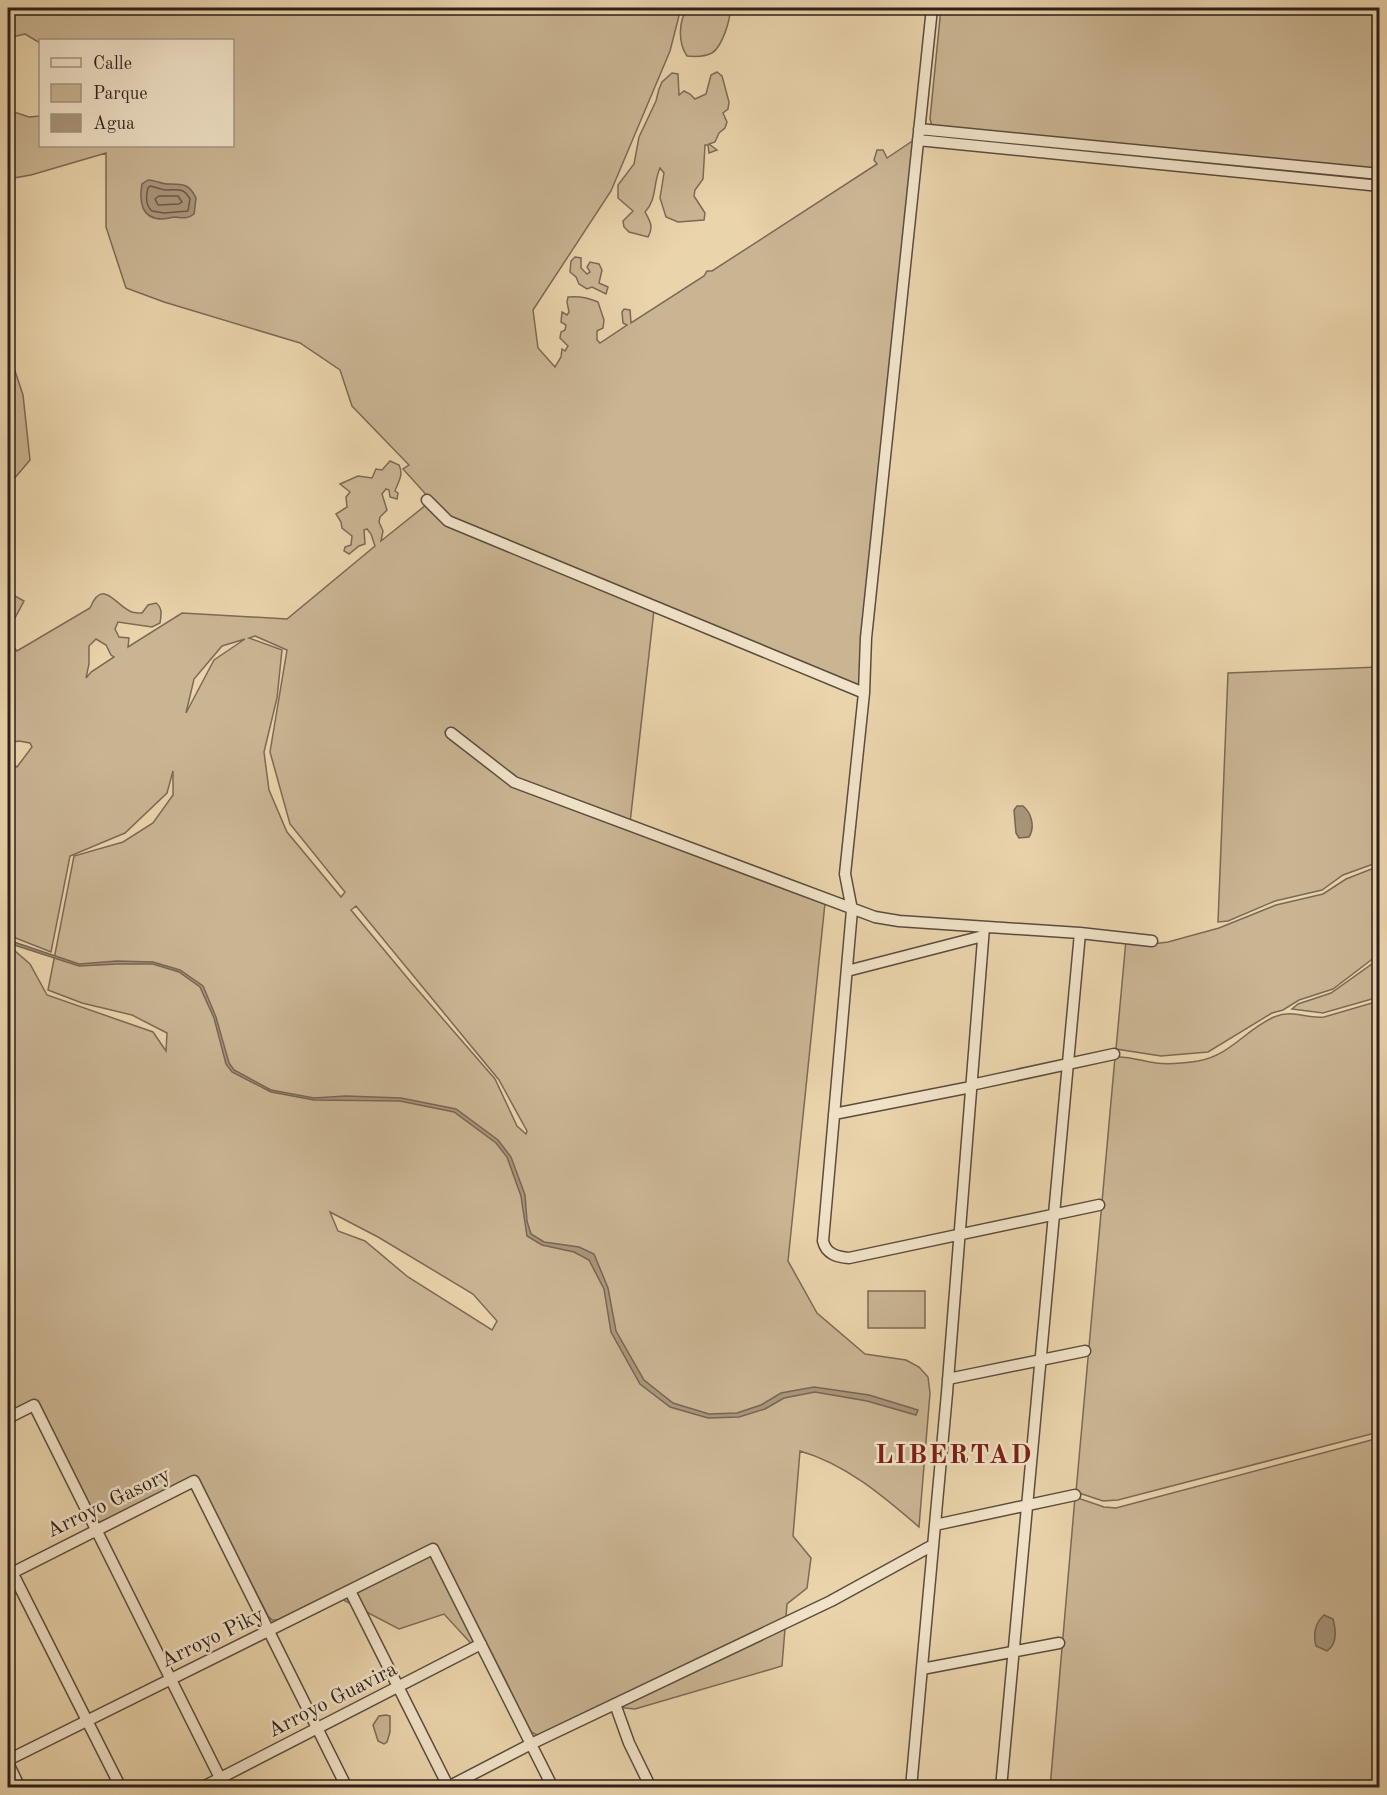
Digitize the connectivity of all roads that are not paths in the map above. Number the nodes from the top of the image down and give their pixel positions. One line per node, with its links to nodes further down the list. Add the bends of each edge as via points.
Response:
1 (932, 8): 2 (street)
2 (918, 134): 4 (street); 5 (street); 8 (street, via 866,638)
3 (1380, 163): 4 (street)
4 (1376, 174): 5 (street)
5 (1359, 184): 6 (street)
6 (1380, 186)
7 (427, 500): 8 (street, via 448,521)
8 (864, 693): 10 (street, via 845,874)
9 (451, 733): 10 (street, via 514,782)
10 (852, 910): 11 (street, via 875,917); 14 (street)
11 (983, 932): 12 (street); 14 (street); 17 (street)
12 (1080, 933): 13 (street); 16 (street)
13 (1152, 941)
14 (846, 971): 18 (street)
15 (1114, 1054): 16 (street)
16 (1068, 1064): 17 (street); 20 (street)
17 (971, 1086): 18 (street); 21 (street)
18 (834, 1114): 21 (street, via 825,1247 839,1257 849,1258)
19 (1099, 1205): 20 (street)
20 (1054, 1215): 21 (street); 23 (street)
21 (960, 1234): 24 (street)
22 (1085, 1351): 23 (street)
23 (1041, 1360): 24 (street); 27 (street)
24 (948, 1379): 28 (street)
25 (8, 1418): 29 (street, via 34,1405)
26 (1075, 1494): 27 (street)
27 (1027, 1505): 28 (street); 36 (street)
28 (935, 1525): 30 (street)
29 (96, 1530): 31 (street, Arroyo Gasory); 33 (street, Arroyo Gasory, via 194,1481); 38 (street)
30 (933, 1545): 37 (street); 40 (street, via 821,1606)
31 (9, 1571): 41 (street)
32 (350, 1591): 33 (street, Arroyo Piky); 35 (street, Arroyo Piky, via 433,1549); 39 (street)
33 (269, 1631): 38 (street, Arroyo Piky); 42 (street)
34 (1059, 1643): 36 (street)
35 (481, 1644): 39 (street, Arroyo Guavira); 43 (street)
36 (1014, 1651): 37 (street); 54 (street)
37 (922, 1669): 53 (street)
38 (171, 1679): 41 (street, Arroyo Piky); 45 (street)
39 (398, 1687): 42 (street, Arroyo Guavira); 46 (street)
40 (615, 1704): 43 (street); 52 (street)
41 (87, 1721): 44 (street, Arroyo Piky); 48 (street)
42 (317, 1728): 45 (street, Arroyo Guavira); 50 (street)
43 (531, 1744): 46 (street); 51 (street)
44 (8, 1762): 47 (street)
45 (223, 1783): 49 (street, Arroyo Guavira)
46 (447, 1787)
47 (20, 1788)
48 (121, 1788)
49 (201, 1788)
50 (347, 1788)
51 (553, 1788)
52 (651, 1788)
53 (911, 1788)
54 (1001, 1788)

